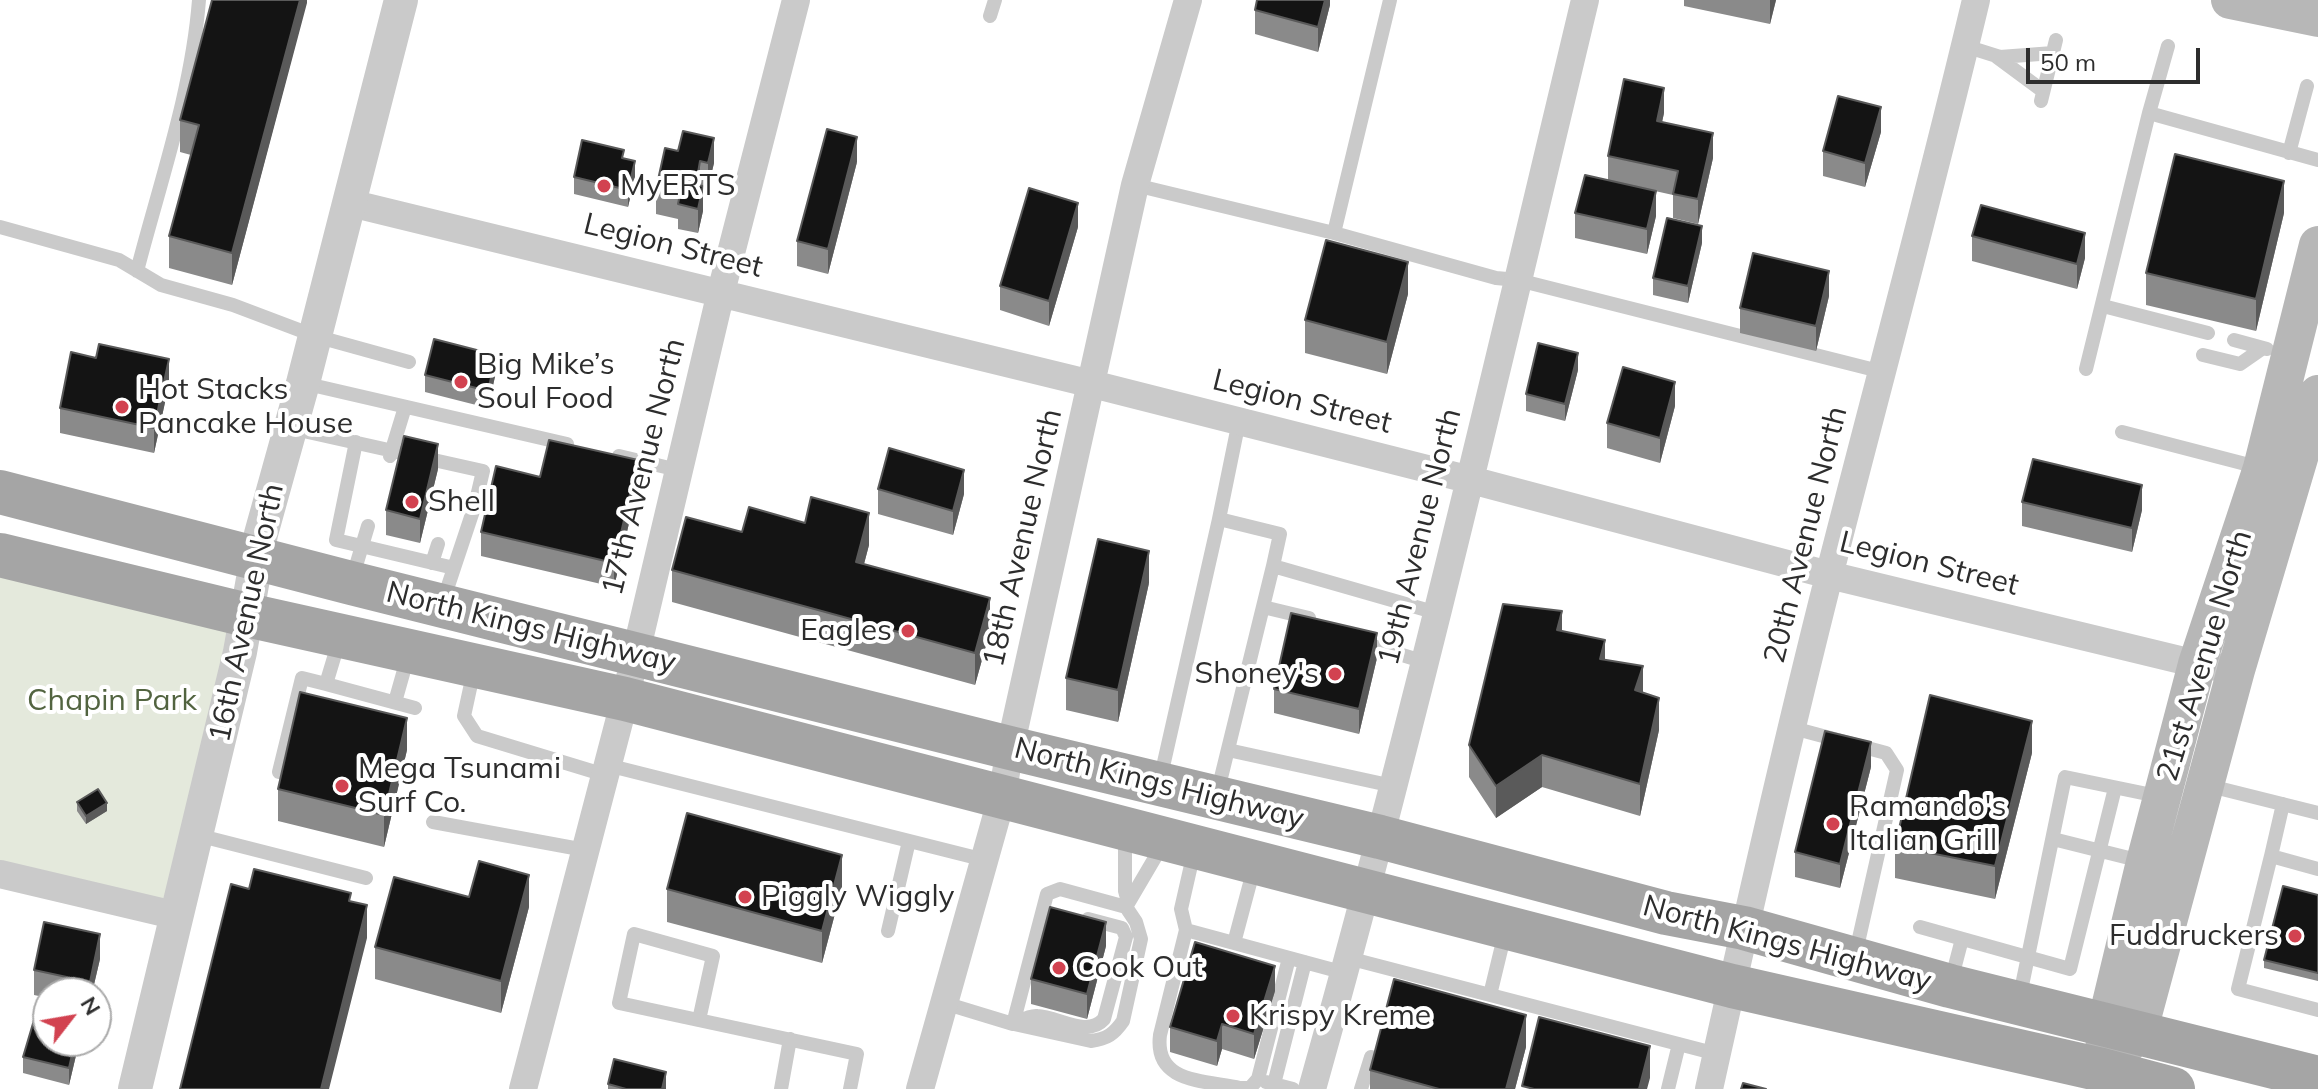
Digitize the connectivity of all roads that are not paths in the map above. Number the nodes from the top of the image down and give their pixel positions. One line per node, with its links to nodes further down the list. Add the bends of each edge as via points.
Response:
1 (199, 0): 24 (lane, via 184,90)
2 (400, 0): 20 (street, 16th Avenue North)
3 (796, 0): 26 (street, 17th Avenue North)
4 (995, 0): 10 (lane)
5 (1188, 0): 19 (street, 18th Avenue North)
6 (1390, 0): 22 (lane)
7 (1585, 0): 25 (street, 19th Avenue North)
8 (1976, 0): 12 (street, 20th Avenue North)
9 (2230, 0): 11 (main road)
10 (990, 16)
11 (2318, 18)
12 (1965, 46): 14 (lane); 33 (street, 20th Avenue North)
13 (2168, 46): 16 (lane)
14 (1997, 56): 14 (lane, via 2054,47 2042,96)
15 (2307, 86): 17 (lane)
16 (2149, 113): 17 (lane); 27 (lane)
17 (2289, 153): 18 (lane)
18 (2318, 160)
19 (1135, 185): 22 (lane); 35 (street, 18th Avenue North)
20 (350, 203): 26 (street, Legion Street); 28 (street, 16th Avenue North)
21 (0, 227): 24 (lane, via 119,260)
22 (1334, 233): 25 (lane)
23 (2318, 245): 30 (main road, 21st Avenue North)
24 (137, 271): 28 (lane, via 161,285)
25 (1518, 280): 33 (lane); 45 (street, 19th Avenue North)
26 (721, 292): 35 (street, Legion Street); 44 (street, 17th Avenue North)
27 (2103, 306): 30 (lane, via 2204,337 2240,364); 32 (lane)
28 (315, 336): 31 (lane); 34 (street, 16th Avenue North)
29 (2237, 341): 30 (lane)
30 (2276, 352): 43 (main road, 21st Avenue North)
31 (409, 362)
32 (2086, 369)
33 (1883, 372): 54 (street, 20th Avenue North)
34 (303, 383): 37 (lane); 39 (street, 16th Avenue North)
35 (1092, 384): 38 (street, Legion Street); 73 (street, 18th Avenue North)
36 (2318, 394): 67 (main road, 21st Avenue North)
37 (405, 407): 42 (lane); 44 (lane)
38 (1239, 421): 45 (street, Legion Street); 47 (lane)
39 (289, 427): 41 (lane); 51 (street, 16th Avenue North)
40 (2122, 432): 43 (lane)
41 (356, 442): 42 (lane); 52 (lane, via 336,540)
42 (391, 453): 55 (lane, via 483,471)
43 (2262, 468): 65 (main road, 21st Avenue North)
44 (678, 470): 63 (street, 17th Avenue North)
45 (1471, 480): 54 (street, Legion Street); 57 (street, 19th Avenue North)
46 (0, 492): 51 (main road, North Kings Highway)
47 (1219, 519): 53 (lane, via 1280,534); 77 (lane)
48 (368, 526): 52 (lane)
49 (438, 544): 55 (lane)
50 (0, 555): 58 (main road, North Kings Highway)
51 (257, 557): 52 (main road, North Kings Highway); 58 (street, 16th Avenue North)
52 (357, 565): 55 (main road, North Kings Highway)
53 (1273, 566): 56 (lane); 57 (lane)
54 (1829, 575): 65 (street, Legion Street); 72 (street, 20th Avenue North)
55 (442, 579): 63 (main road, North Kings Highway)
56 (1263, 607): 59 (lane); 74 (lane)
57 (1437, 613): 64 (street, 19th Avenue North)
58 (247, 615): 60 (main road, North Kings Highway); 87 (street, 16th Avenue North)
59 (1322, 621)
60 (340, 637): 62 (main road, North Kings Highway); 68 (lane)
61 (1349, 639): 64 (lane)
62 (409, 652): 66 (main road, North Kings Highway); 70 (lane)
63 (634, 653): 69 (street, 17th Avenue North); 73 (main road, North Kings Highway)
64 (1425, 662): 79 (street, 19th Avenue North)
65 (2197, 664): 67 (street, Legion Street); 83 (main road, 21st Avenue North)
66 (475, 666): 69 (main road, North Kings Highway); 75 (lane, via 464,716 477,736)
67 (2236, 670): 78 (main road, 21st Avenue North)
68 (326, 684): 70 (lane); 76 (lane, via 302,678)
69 (625, 699): 75 (street, 17th Avenue North); 81 (main road, North Kings Highway)
70 (395, 702): 71 (lane)
71 (415, 708)
72 (1793, 728): 106 (street, 20th Avenue North); 112 (lane, via 1886,753 1897,770)
73 (1010, 748): 77 (main road, North Kings Highway); 81 (street, 18th Avenue North)
74 (1228, 750): 79 (lane); 82 (lane)
75 (606, 770): 91 (lane); 93 (street, 17th Avenue North)
76 (279, 772)
77 (1159, 784): 82 (main road, North Kings Highway)
78 (2206, 785): 84 (lane); 125 (main road, 21st Avenue North)
79 (1393, 786): 88 (street, 19th Avenue North)
80 (2115, 788): 83 (lane); 90 (lane, via 2065,777); 92 (lane)
81 (1002, 797): 89 (main road, North Kings Highway); 95 (street, 18th Avenue North)
82 (1216, 798): 88 (main road, North Kings Highway)
83 (2163, 798): 96 (main road, 21st Avenue North)
84 (2283, 804): 85 (lane); 94 (lane)
85 (2318, 813)
86 (433, 822): 93 (lane)
87 (197, 835): 100 (lane); 104 (street, 16th Avenue North)
88 (1380, 837): 101 (street, 19th Avenue North); 106 (main road, North Kings Highway, via 1666,913)
89 (1162, 839): 97 (main road, North Kings Highway); 102 (lane); 102 (lane, via 1125,891); 108 (lane)
90 (2053, 839): 92 (lane); 113 (lane)
91 (909, 841): 95 (lane); 109 (lane)
92 (2101, 849): 96 (lane); 113 (lane, via 2070,969)
93 (585, 850): 135 (street, 17th Avenue North)
94 (2271, 856): 98 (lane); 122 (lane, via 2238,989)
95 (985, 860): 120 (street, 18th Avenue North)
96 (2145, 862): 125 (main road, 21st Avenue North)
97 (1255, 864): 101 (main road, North Kings Highway); 111 (lane)
98 (2318, 869)
99 (0, 874): 104 (street)
100 (366, 878)
101 (1366, 893): 107 (main road, North Kings Highway); 116 (street, 19th Avenue North)
102 (1127, 904): 103 (lane, via 1060,889 1047,894); 124 (lane, via 1141,939 1123,1021 1115,1033 1091,1041)
103 (1057, 911): 124 (lane); 124 (lane, via 1122,928 1126,937 1104,1019 1086,1027 1035,1015)
104 (178, 916): 134 (street, 16th Avenue North)
105 (1920, 927): 110 (lane)
106 (1744, 928): 112 (main road, North Kings Highway); 117 (street, 20th Avenue North)
107 (1506, 929): 117 (main road, North Kings Highway); 119 (lane)
108 (1186, 930): 111 (lane); 131 (lane, via 1160,1035 1158,1051 1164,1065 1177,1074 1240,1088 1250,1088)
109 (888, 931)
110 (1962, 939): 113 (lane); 118 (lane)
111 (1234, 943): 114 (lane)
112 (1858, 946): 118 (main road, North Kings Highway)
113 (2028, 957): 121 (lane)
114 (1289, 958): 115 (lane); 131 (lane)
115 (1305, 962): 116 (lane); 133 (lane)
116 (1346, 966): 119 (lane); 140 (street, 19th Avenue North)
117 (1732, 986): 128 (street, 20th Avenue North); 132 (main road, North Kings Highway)
118 (1950, 986): 121 (main road, North Kings Highway)
119 (1490, 995): 127 (lane)
120 (944, 1003): 124 (lane); 138 (street, 18th Avenue North)
121 (2018, 1003): 125 (main road, North Kings Highway)
122 (2318, 1010)
123 (699, 1020): 123 (lane, via 619,1003 634,934 713,956); 126 (lane)
124 (1013, 1024)
125 (2122, 1029): 130 (main road, North Kings Highway); 132 (main road, 21st Avenue North)
126 (790, 1039): 136 (lane); 137 (lane, via 857,1054)
127 (1679, 1044): 128 (lane); 142 (lane)
128 (1717, 1054): 143 (street, 20th Avenue North)
129 (1371, 1057): 141 (lane)
130 (2318, 1078)
131 (1258, 1079): 133 (lane)
132 (2099, 1079): 144 (main road, North Kings Highway)
133 (1274, 1084): 139 (lane)
134 (135, 1089)
135 (523, 1089)
136 (781, 1089)
137 (850, 1089)
138 (920, 1089)
139 (1293, 1089)
140 (1312, 1089)
141 (1361, 1089)
142 (1668, 1089)
143 (1709, 1089)
144 (2173, 1089)

